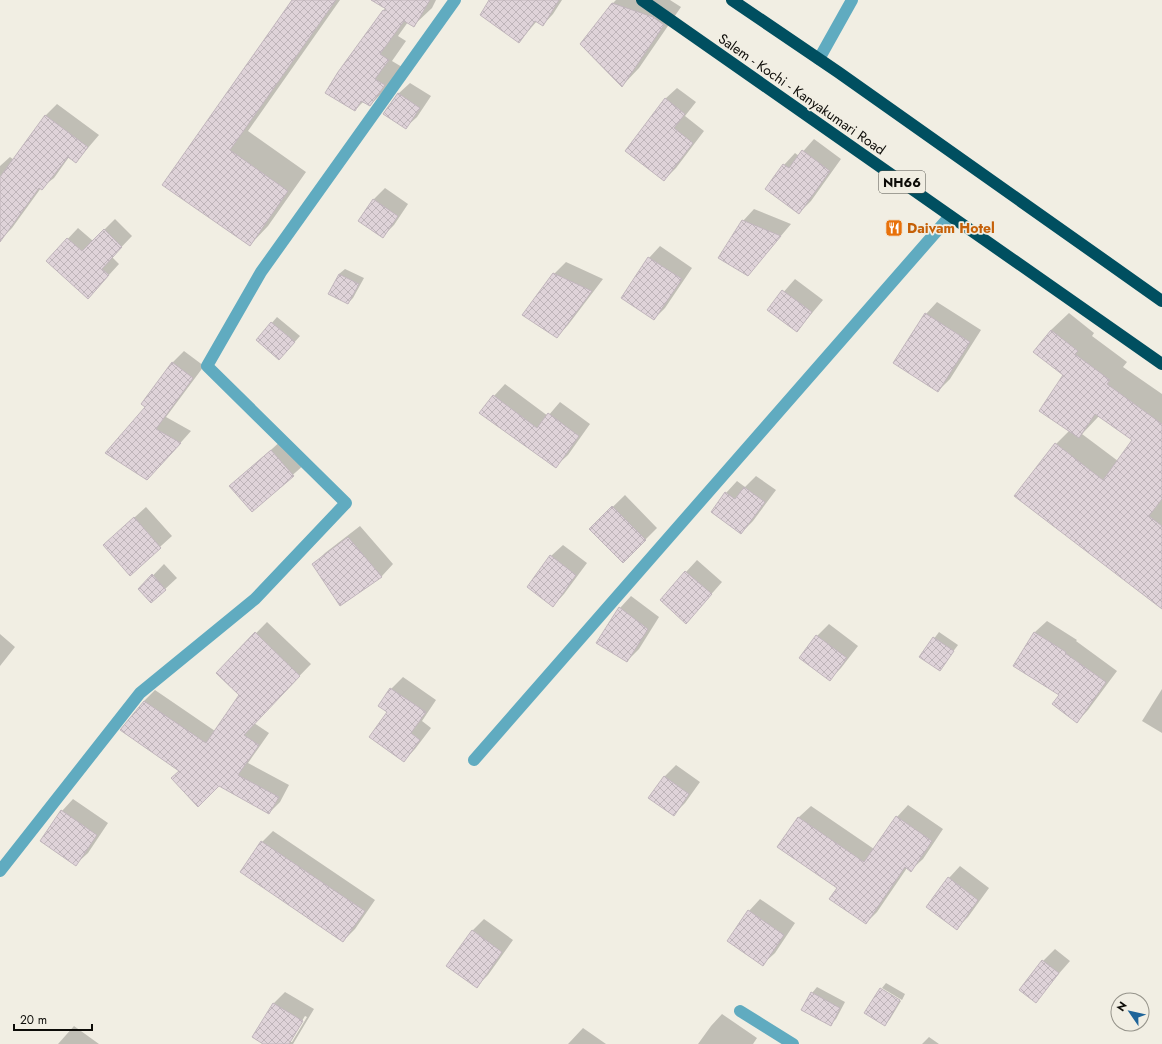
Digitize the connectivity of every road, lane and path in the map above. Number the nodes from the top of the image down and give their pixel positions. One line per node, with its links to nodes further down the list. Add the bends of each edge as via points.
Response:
1 (455, 0): 10 (street, via 261,272 207,366 346,503 255,599 140,693)
2 (642, 0): 6 (highway, Salem - Kochi - Kanyakumari Road / NH66)
3 (732, 0): 5 (highway)
4 (852, 0): 5 (street)
5 (819, 59): 7 (highway)
6 (950, 216): 8 (highway, Salem - Kochi - Kanyakumari Road / NH66); 9 (street)
7 (1162, 301)
8 (1162, 364)
9 (474, 760)
10 (0, 871)
11 (740, 1011): 12 (street)
12 (794, 1044)

